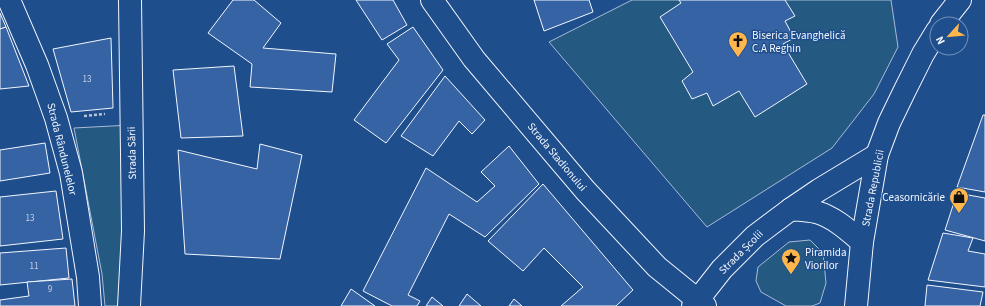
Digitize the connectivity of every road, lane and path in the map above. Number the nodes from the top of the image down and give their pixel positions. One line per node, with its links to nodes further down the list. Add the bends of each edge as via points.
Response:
1 (9, 0): 13 (street, Strada Rândunelelor, via 56,118 71,173 88,277)
2 (130, 0): 14 (street, Strada Sării, via 133,231)
3 (432, 0): 12 (street, Strada Stadionului, via 474,59 585,190 657,267)
4 (960, 0): 5 (street)
5 (947, 16)
6 (929, 44): 9 (street, Strada Republicii, via 889,123)
7 (111, 114): 8 (path)
8 (80, 116)
9 (878, 155): 10 (street, Strada Școlii); 11 (street, Strada Republicii)
10 (791, 209): 11 (street, via 815,212 834,219); 12 (street, Strada Școlii, via 755,236 722,269)
11 (862, 242): 15 (street, Strada Republicii)
12 (699, 304)
13 (90, 306)
14 (129, 306)
15 (856, 306)

